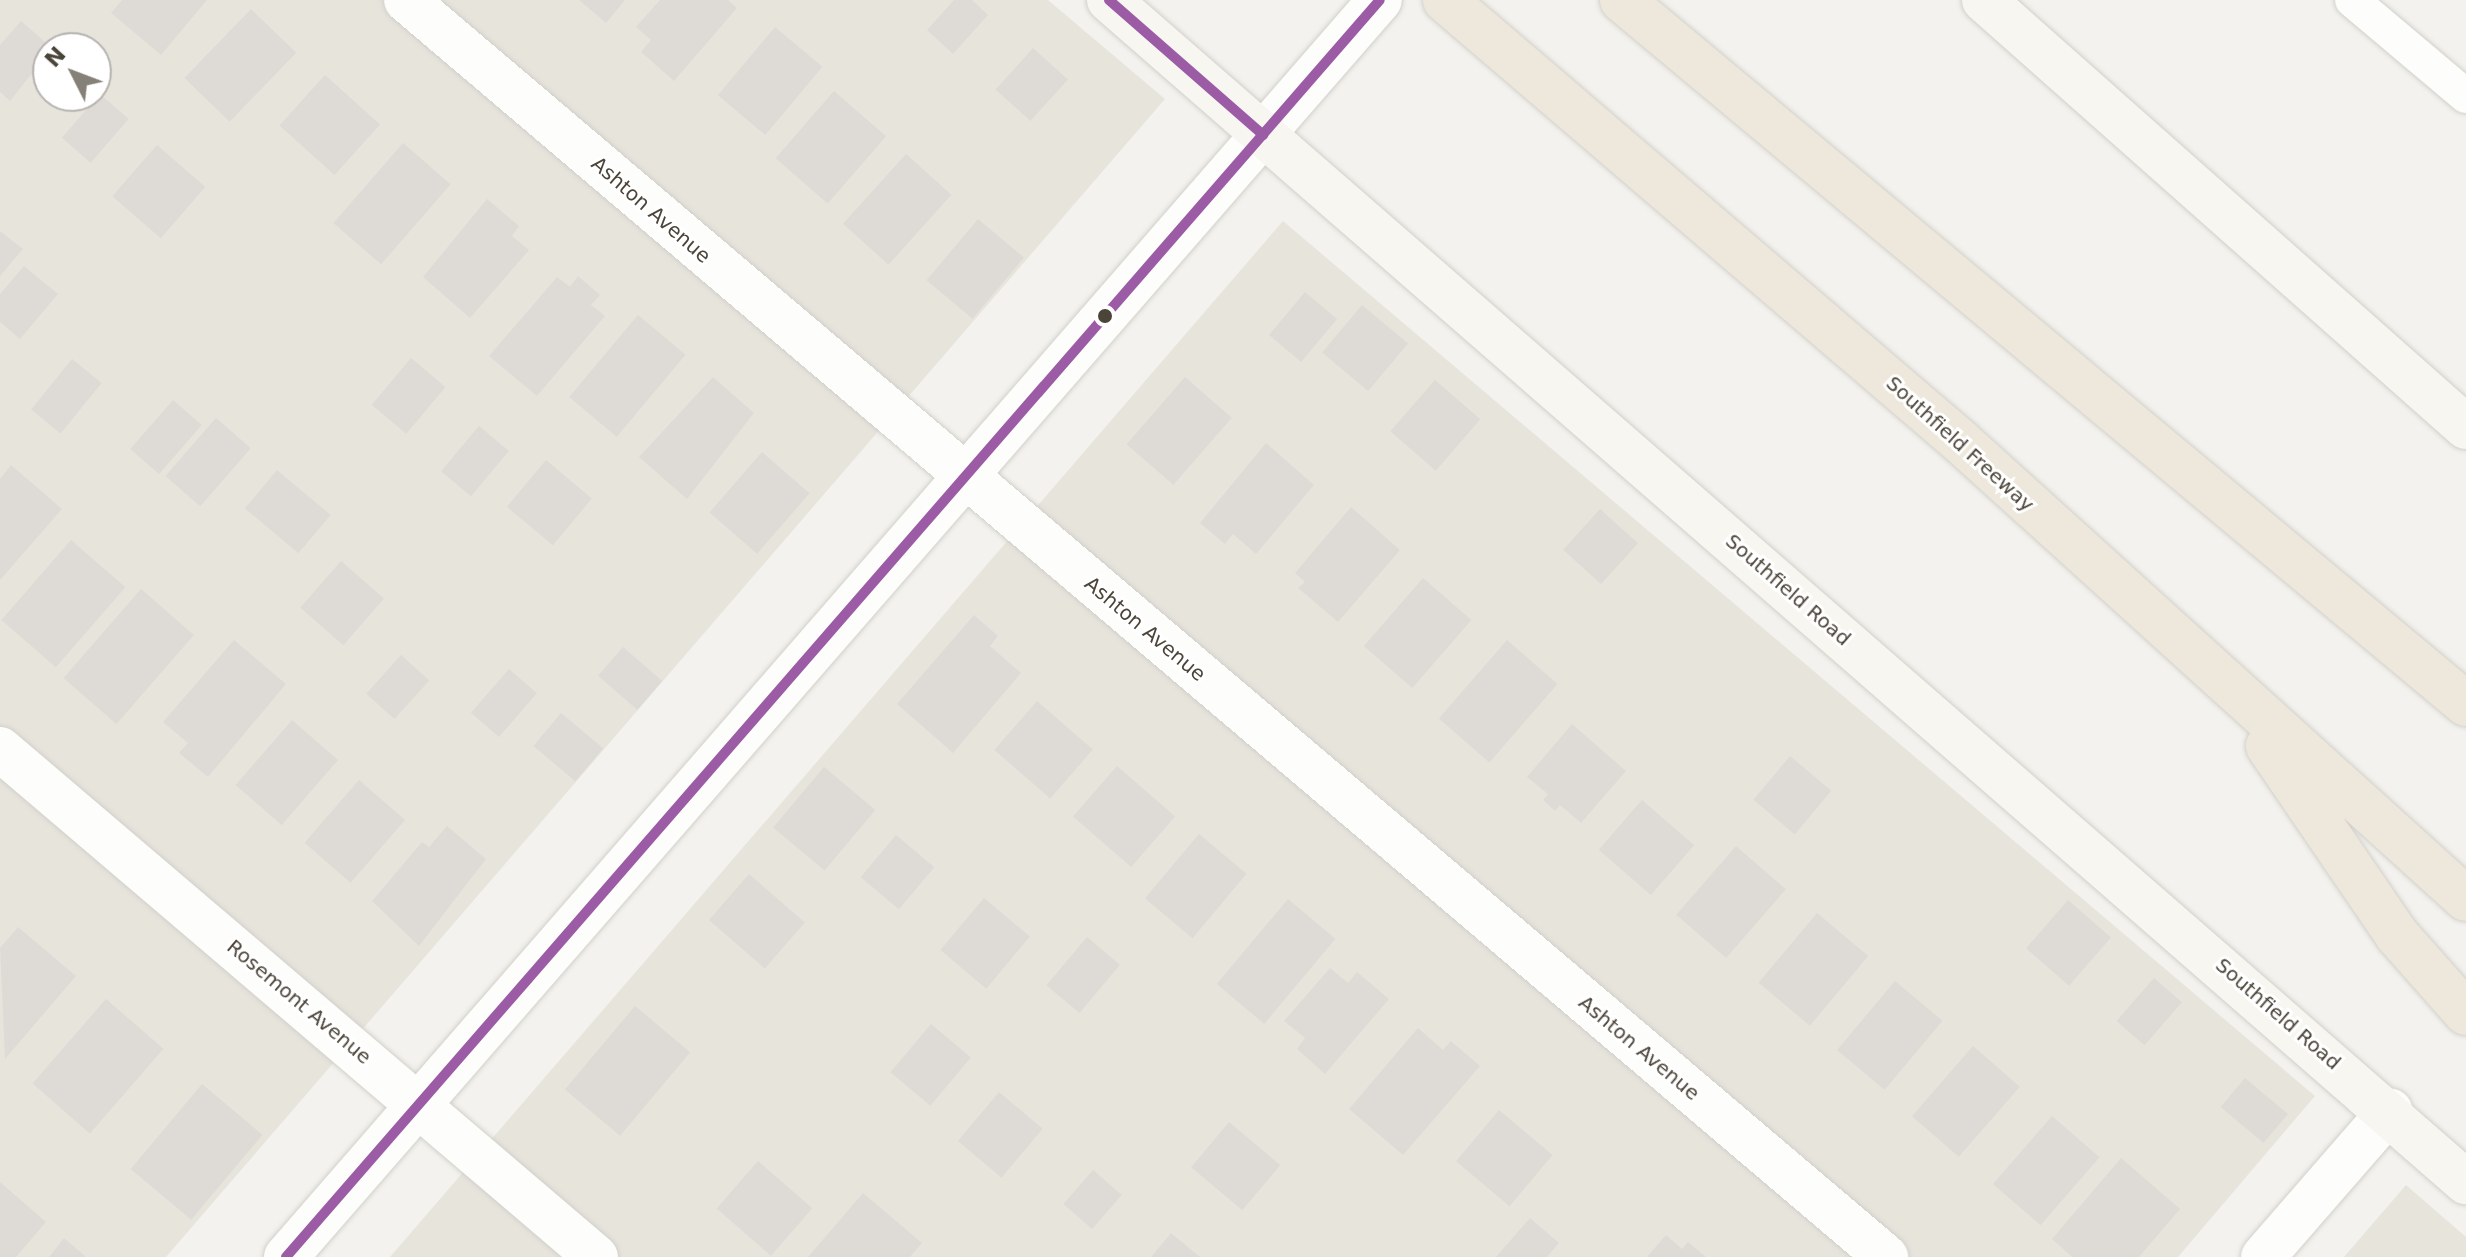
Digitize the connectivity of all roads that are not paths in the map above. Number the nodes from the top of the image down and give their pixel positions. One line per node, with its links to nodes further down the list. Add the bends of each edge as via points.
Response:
1 (406, 0): 11 (street, Ashton Avenue)
2 (1109, 0): 9 (main road, Southfield Road)
3 (1380, 0): 9 (street)
4 (1445, 0): 12 (highway, Southfield Freeway, via 1960,441)
5 (1622, 0): 13 (highway)
6 (1984, 0): 10 (main road)
7 (2352, 0): 8 (lane)
8 (2466, 96)
9 (1263, 135): 11 (street); 18 (main road, Southfield Road)
10 (2466, 427)
11 (963, 477): 17 (street); 22 (street, Ashton Avenue)
12 (2231, 691): 15 (highway, Southfield Freeway); 16 (highway, via 2397,935)
13 (2466, 704)
14 (0, 749): 17 (street, Rosemont Avenue)
15 (2466, 899)
16 (2466, 1013)
17 (419, 1104): 20 (street); 21 (street, Rosemont Avenue)
18 (2390, 1111): 19 (main road, Southfield Road); 23 (street)
19 (2466, 1182)
20 (286, 1257)
21 (596, 1257)
22 (1886, 1257)
23 (2263, 1257)

